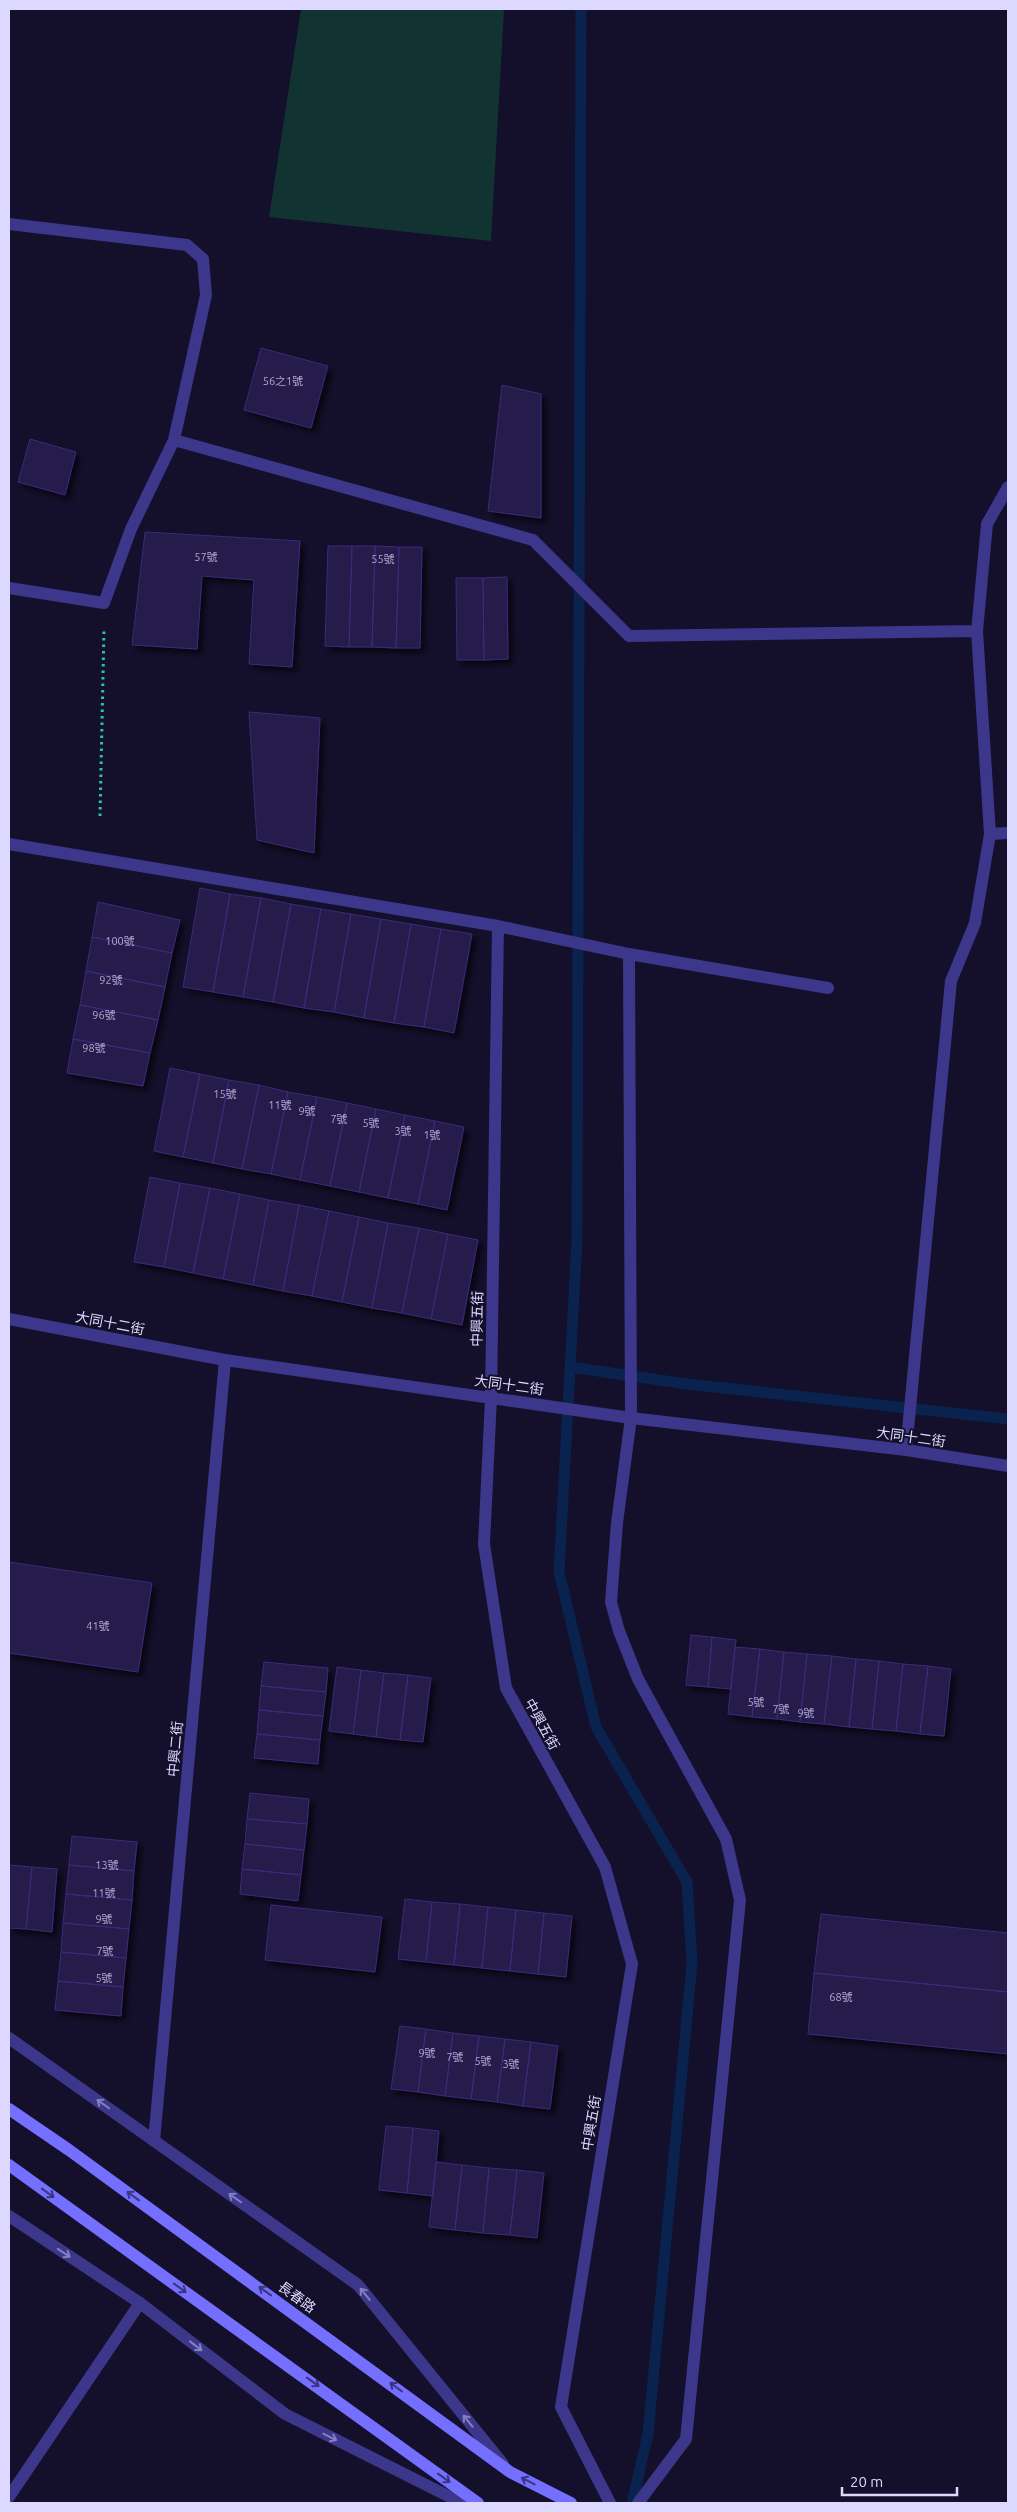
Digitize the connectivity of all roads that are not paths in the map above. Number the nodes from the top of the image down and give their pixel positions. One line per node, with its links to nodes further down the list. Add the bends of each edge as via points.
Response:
1 (9, 224): 2 (street, via 187,245 203,259 206,295)
2 (174, 440): 4 (street, via 131,529 104,603); 5 (street, via 533,540 629,636)
3 (1008, 486): 5 (street, via 987,524)
4 (9, 588)
5 (977, 631): 7 (street)
6 (1008, 832): 7 (street)
7 (990, 834): 16 (street, via 975,923 951,981)
8 (9, 844): 9 (street)
9 (498, 926): 10 (street); 14 (street, 中興五街)
10 (629, 954): 11 (street); 15 (street)
11 (828, 988)
12 (9, 1319): 13 (street, 大同十二街)
13 (225, 1360): 14 (street, 大同十二街); 20 (street, 中興二街)
14 (493, 1398): 15 (street, 大同十二街); 29 (street, 中興五街, via 484,1544 506,1688 605,1867 632,1964 561,2407)
15 (630, 1418): 16 (street, 大同十二街); 30 (street, via 611,1602 638,1678 726,1839 740,1900 686,2440)
16 (906, 1450): 17 (street, 大同十二街)
17 (1008, 1466)
18 (9, 2038): 20 (street, one-way to 18)
19 (9, 2109): 24 (street, 長春路, one-way to 19)
20 (154, 2141): 24 (street, one-way to 20, via 358,2285)
21 (9, 2165): 27 (street, one-way to 27)
22 (9, 2216): 23 (street, one-way to 23)
23 (140, 2303): 25 (street); 26 (street, one-way to 26, via 284,2414)
24 (510, 2472): 28 (street, 長春路, one-way to 24)
25 (9, 2497)
26 (462, 2503)
27 (478, 2503)
28 (571, 2503)
29 (610, 2503)
30 (638, 2503)

